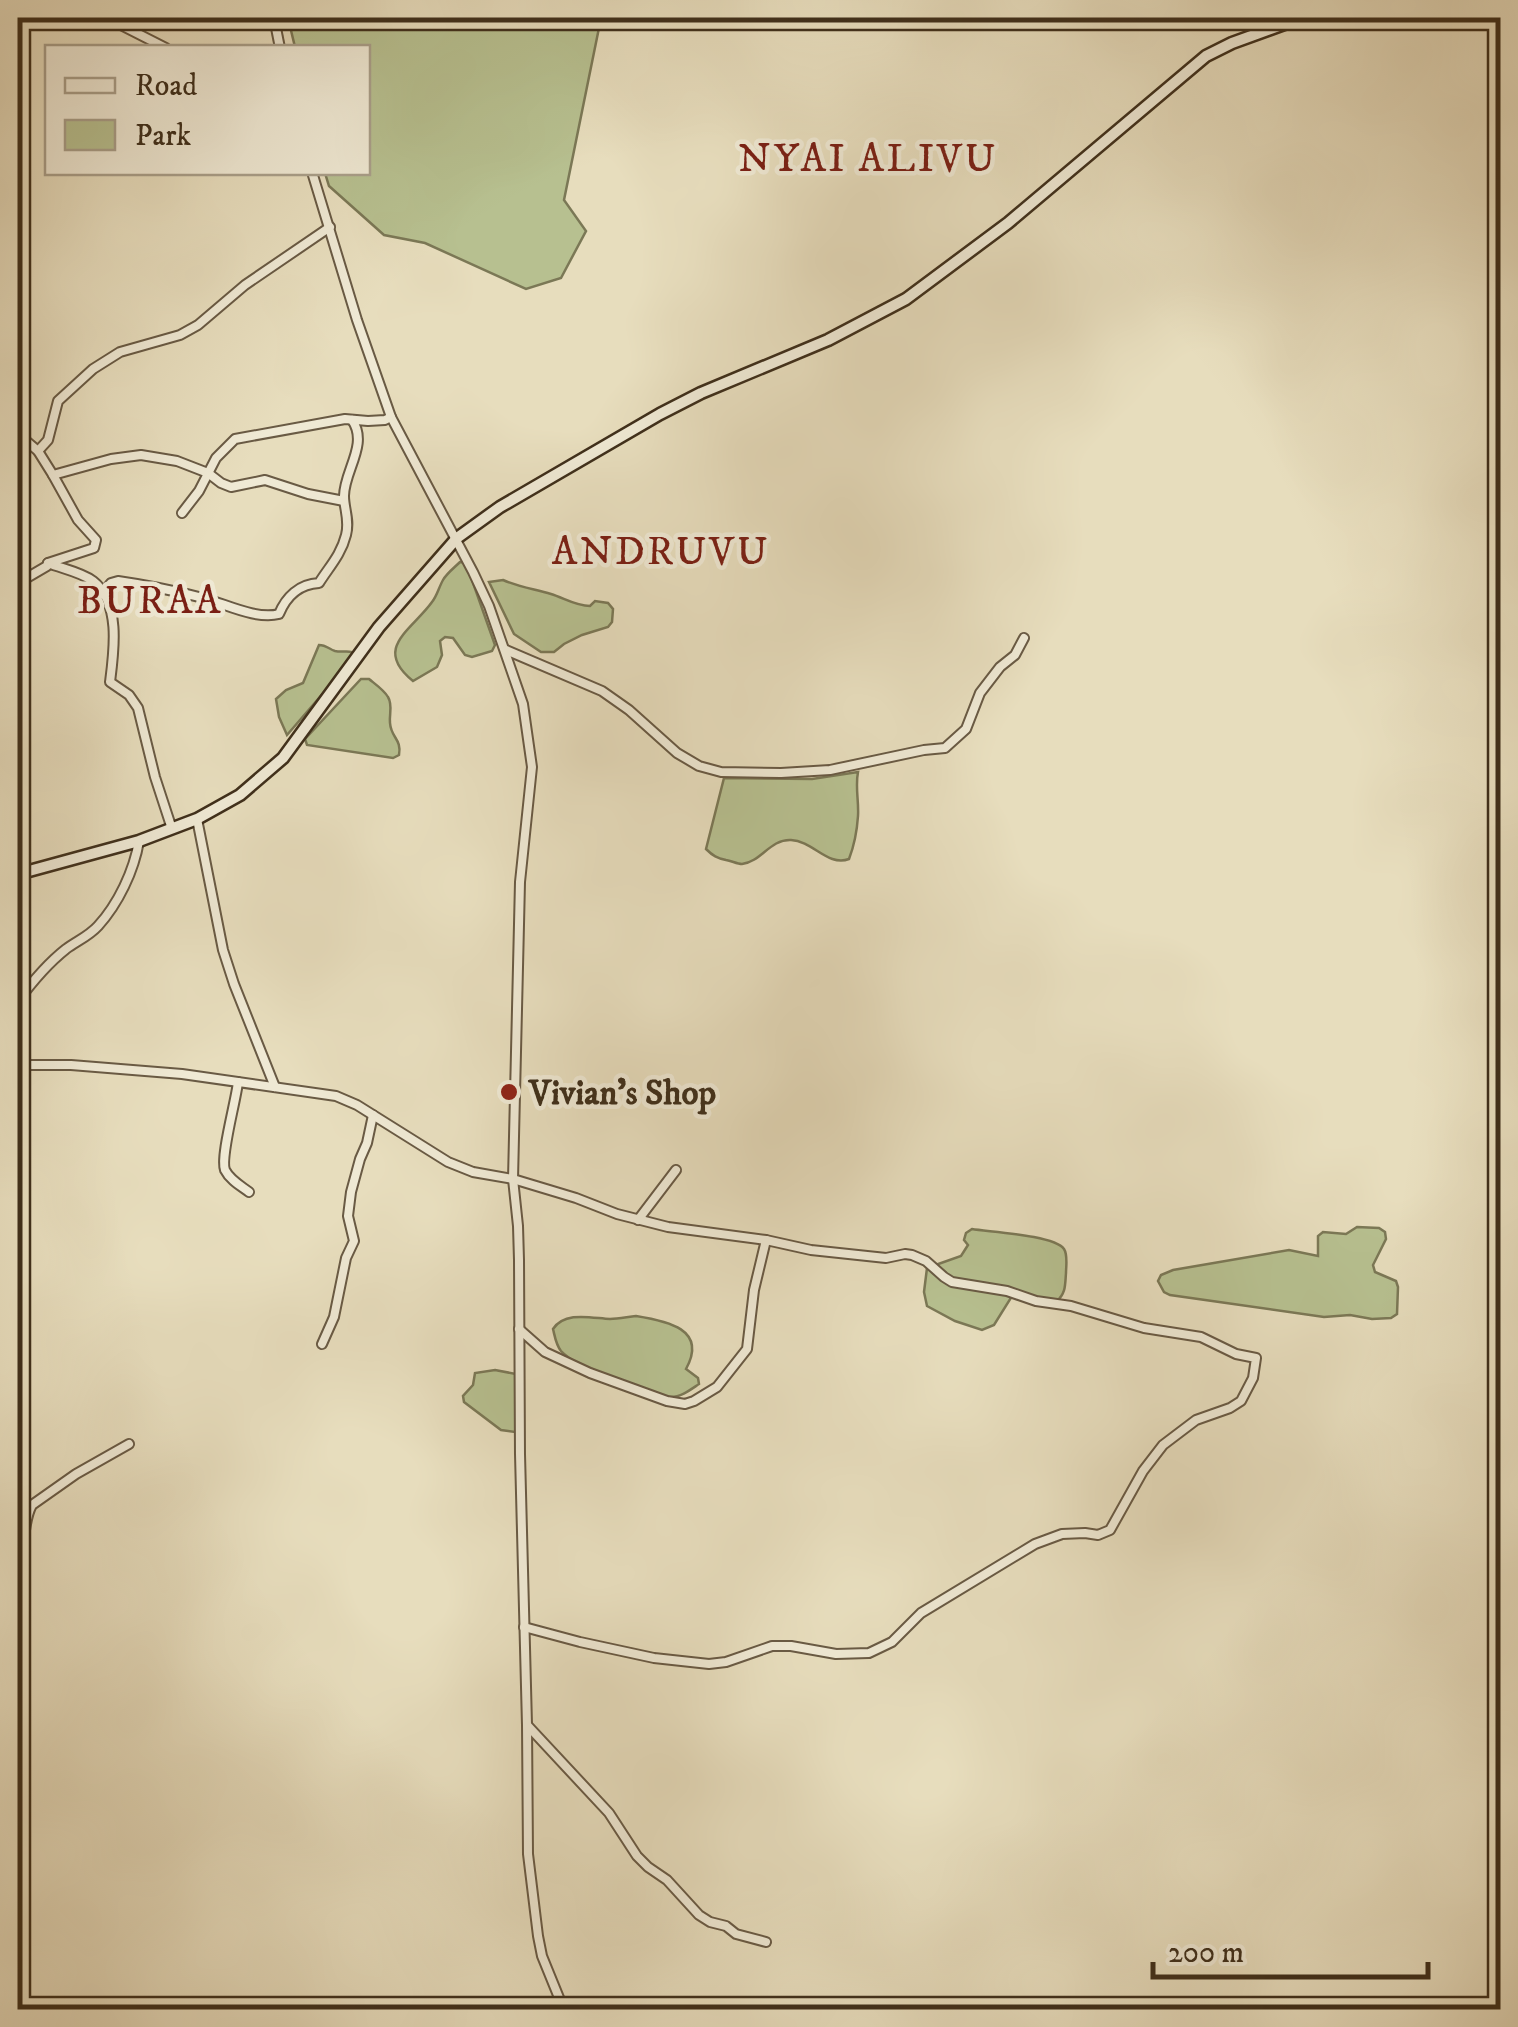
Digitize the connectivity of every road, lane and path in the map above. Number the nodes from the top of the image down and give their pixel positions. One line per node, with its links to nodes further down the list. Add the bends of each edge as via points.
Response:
1 (20, 18): 2 (street)
2 (47, 18)
3 (106, 18): 6 (street)
4 (274, 18): 7 (street)
5 (1301, 18): 18 (street, via 1206,56 1008,223 906,299 660,414)
6 (160, 45)
7 (279, 45)
8 (313, 175): 9 (street)
9 (330, 228): 10 (street); 13 (street, via 246,284 198,326 93,368 58,401 48,440)
10 (391, 416): 11 (street); 18 (street)
11 (352, 420): 14 (street, via 236,439); 16 (street, via 358,440)
12 (18, 434): 13 (street)
13 (38, 451): 15 (street)
14 (208, 474): 15 (street, via 169,459 128,455); 16 (street, via 231,487 264,480); 17 (street)
15 (53, 476): 19 (street, via 96,545)
16 (344, 501): 21 (street, via 346,536 335,562 275,616 118,581)
17 (182, 513)
18 (457, 538): 23 (street); 24 (street, via 283,758 240,795)
19 (48, 563): 20 (street); 21 (street, via 91,580)
20 (18, 583)
21 (103, 593): 25 (street, via 113,630 110,682 138,708)
22 (1024, 638): 23 (street, via 980,693 966,729 946,748 780,773 700,766 602,691)
23 (505, 650): 34 (street, via 523,704 532,767 520,882)
24 (198, 818): 25 (street); 31 (street, via 223,950)
25 (172, 829): 26 (street)
26 (139, 841): 27 (street); 28 (street, via 109,913 50,962)
27 (18, 874)
28 (18, 1001)
29 (18, 1066): 30 (street)
30 (238, 1082): 31 (street); 35 (street, via 224,1166)
31 (275, 1087): 32 (street, via 336,1096)
32 (373, 1115): 34 (street, via 448,1162); 39 (street, via 349,1204 354,1240)
33 (676, 1170): 36 (street)
34 (513, 1180): 36 (street); 38 (street)
35 (250, 1192)
36 (638, 1220): 37 (street)
37 (766, 1240): 38 (street, via 747,1349 718,1387 694,1401 667,1401 590,1373 546,1352); 42 (street, via 886,1258 912,1255 958,1284 1201,1336 1256,1358 1253,1378 1241,1401 1196,1420 1164,1445 1110,1530 1035,1544 921,1613 869,1654 772,1646 708,1664 654,1658)
38 (520, 1330): 42 (street)
39 (322, 1344)
40 (129, 1444): 41 (street, via 32,1505)
41 (18, 1556)
42 (524, 1626): 43 (street)
43 (527, 1725): 44 (street, via 609,1813 636,1856 699,1915); 45 (street, via 528,1854 538,1936)
44 (766, 1942)
45 (564, 2010)

